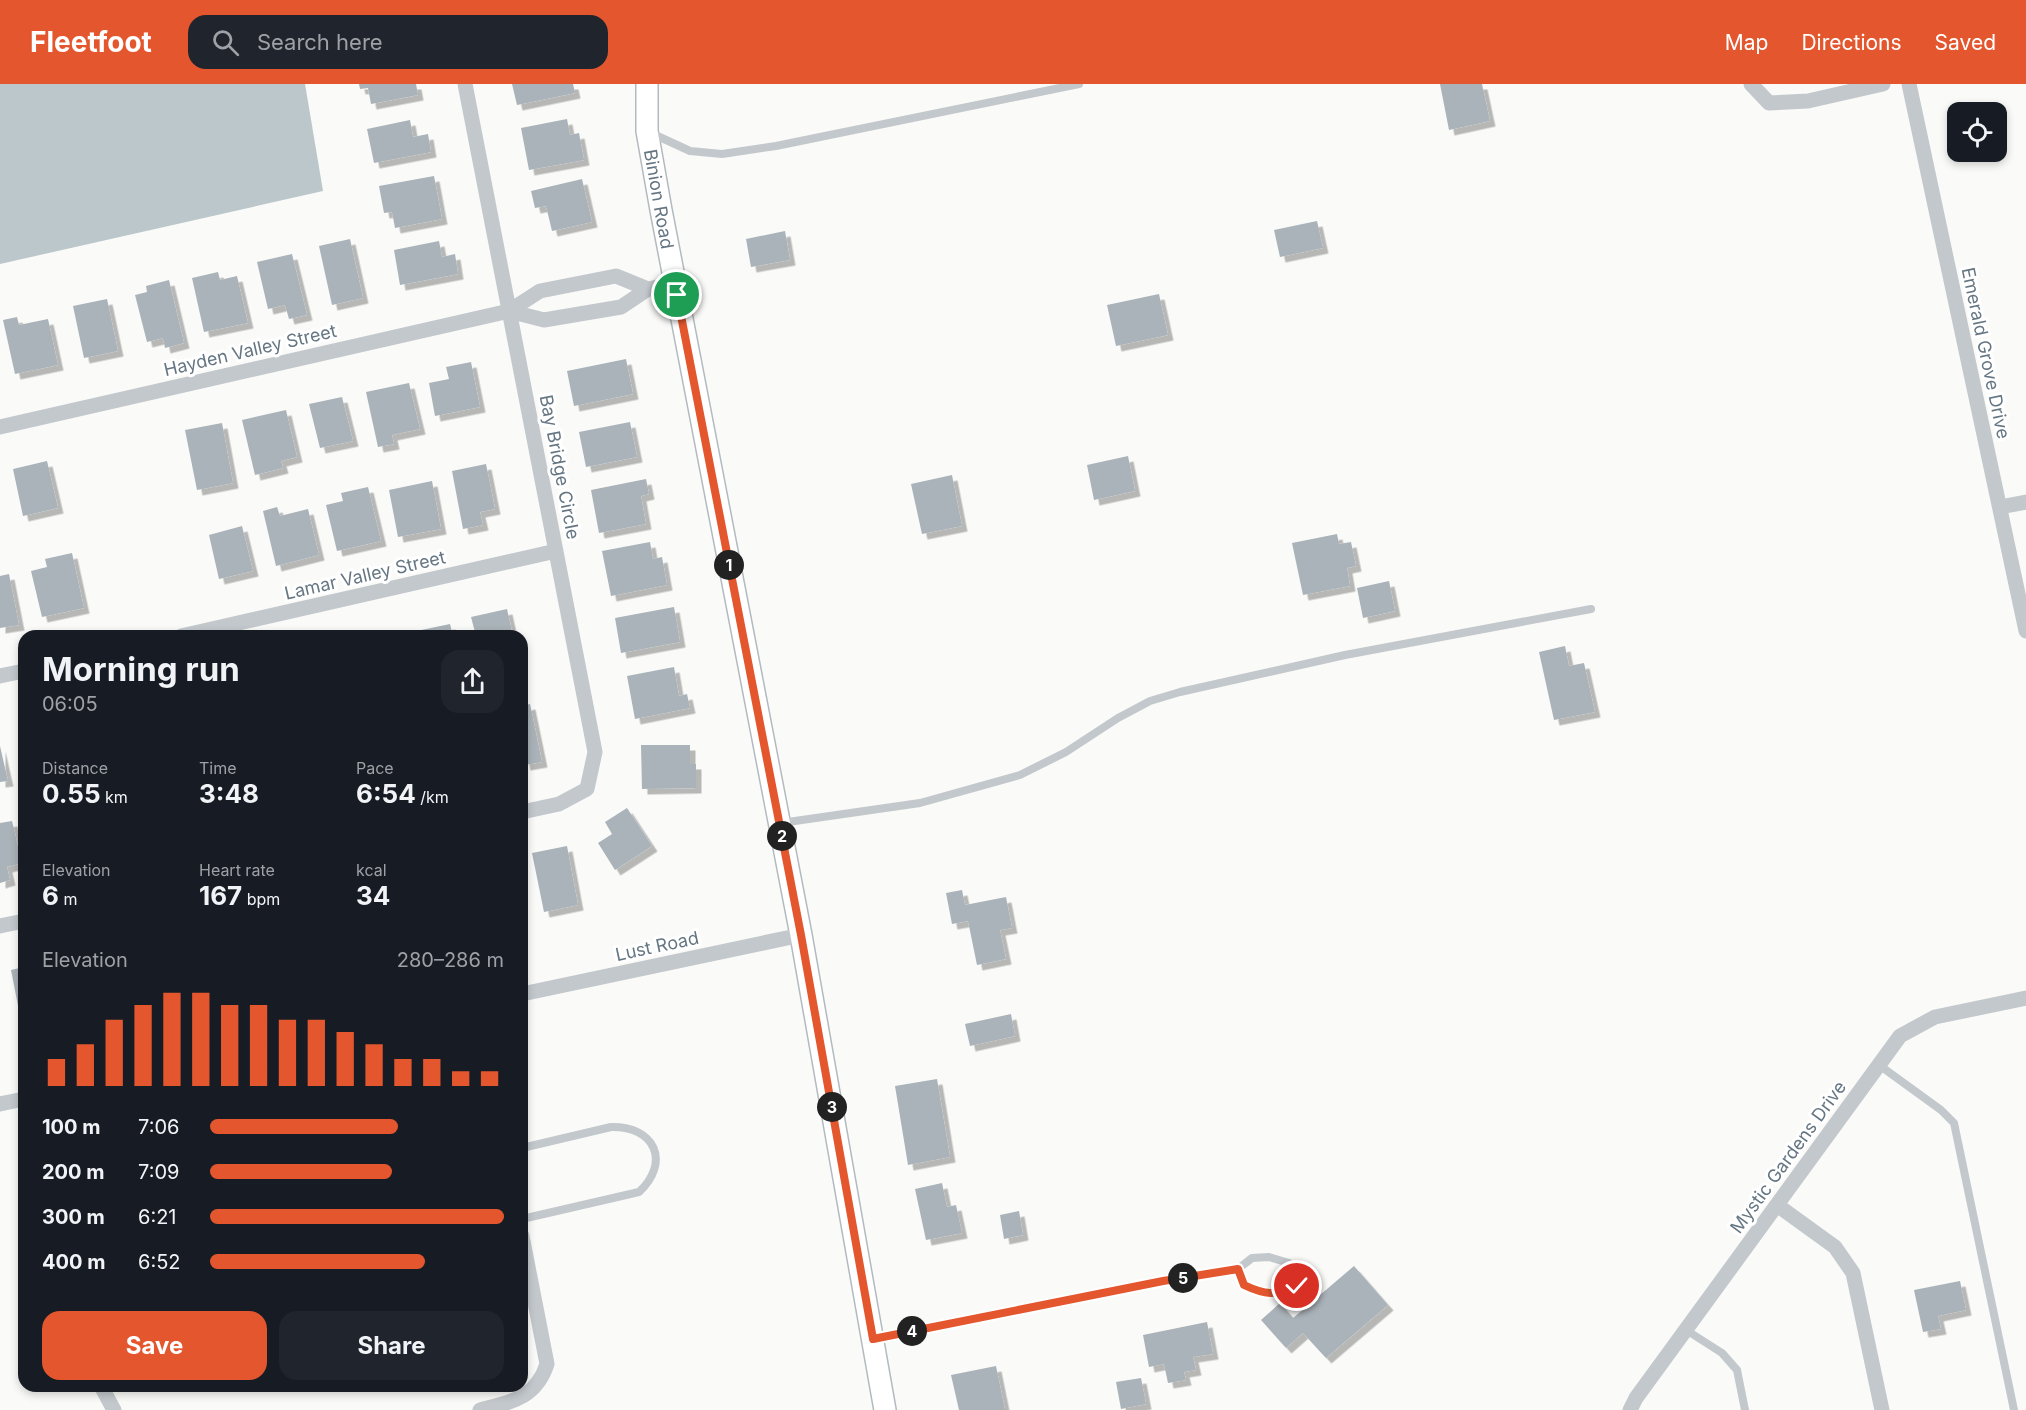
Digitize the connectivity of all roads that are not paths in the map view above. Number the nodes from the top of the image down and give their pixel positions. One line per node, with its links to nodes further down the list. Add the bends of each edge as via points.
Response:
1 (465, 84): 10 (street, Bay Bridge Circle)
2 (647, 84): 7 (main road, Binion Road)
3 (1079, 84): 7 (lane, via 722,154 690,151)
4 (1751, 84): 5 (street, via 1769,103 1808,101)
5 (1883, 84)
6 (1909, 84): 13 (street, Emerald Grove Drive)
7 (647, 131): 8 (main road, Binion Road)
8 (675, 283): 9 (street, Hayden Valley Street); 21 (main road, Binion Road)
9 (648, 289): 10 (street, Hayden Valley Street, via 621,307 544,320); 10 (street, Hayden Valley Street, via 616,276 540,291)
10 (509, 311): 11 (street, Hayden Valley Street); 14 (street, Bay Bridge Circle)
11 (0, 427)
12 (2026, 502): 13 (street)
13 (2000, 507): 17 (street, Emerald Grove Drive)
14 (556, 551): 16 (street, Lamar Valley Street); 20 (street, Bay Bridge Circle, via 596,752 587,789 559,804)
15 (1592, 609): 21 (lane, via 1345,655 1180,692 1150,701 1020,775 920,803)
16 (207, 630)
17 (2026, 631)
18 (18, 672): 19 (street)
19 (0, 676)
20 (528, 811)
21 (779, 823): 24 (main road, Binion Road)
22 (18, 922): 23 (street)
23 (0, 926)
24 (801, 935): 25 (street, Lust Road); 36 (main road, Binion Road)
25 (528, 993)
26 (2026, 998): 27 (street, Mystic Gardens Drive, via 1935,1017 1900,1036)
27 (1879, 1065): 31 (street, Mystic Gardens Drive); 46 (lane, via 1954,1123)
28 (18, 1100): 29 (street)
29 (0, 1104)
30 (528, 1147): 32 (lane, via 626,1127 638,1130 650,1140 656,1160 655,1173 639,1192)
31 (1777, 1205): 35 (street, Mystic Gardens Drive); 45 (street, via 1835,1247 1853,1273)
32 (528, 1218)
33 (528, 1267): 38 (street, via 547,1364 542,1378)
34 (1238, 1269): 34 (lane, via 1244,1285 1254,1290 1284,1293 1297,1286 1296,1272 1289,1263 1269,1257 1252,1258); 36 (lane)
35 (1686, 1330): 43 (street, Mystic Gardens Drive); 44 (lane, via 1722,1353 1737,1370)
36 (873, 1339): 42 (main road, Binion Road)
37 (104, 1392): 40 (street)
38 (528, 1392)
39 (528, 1392): 41 (street, via 506,1404)
40 (114, 1410)
41 (480, 1410)
42 (885, 1410)
43 (1630, 1410)
44 (1745, 1410)
45 (1882, 1410)
46 (2014, 1410)

